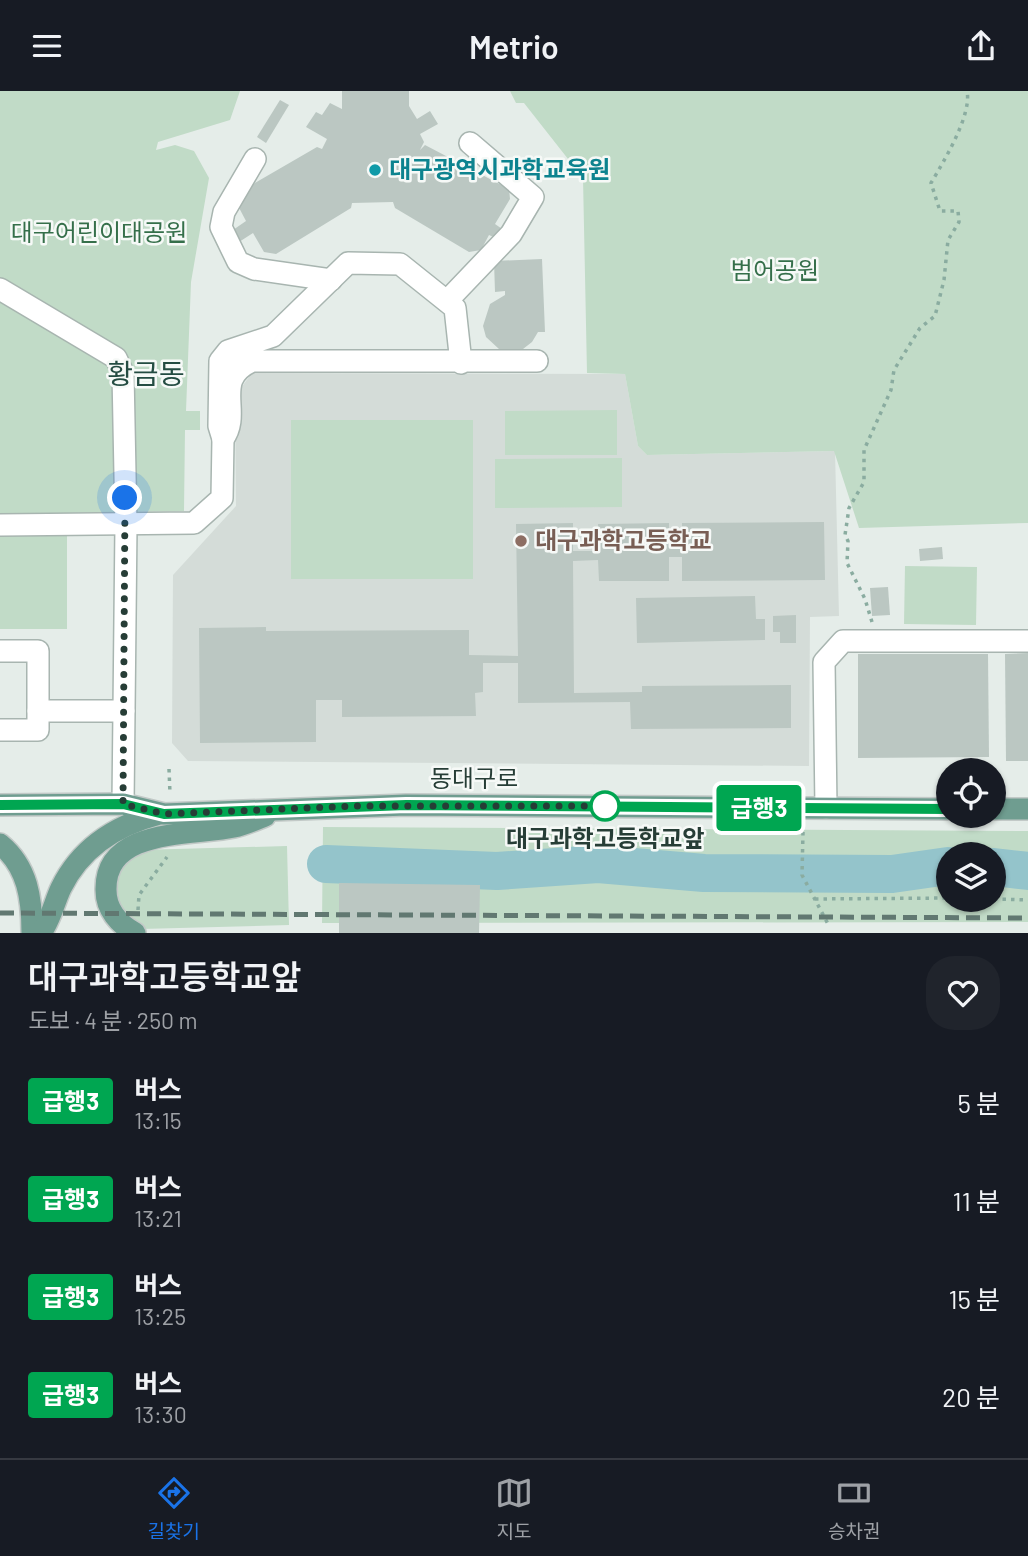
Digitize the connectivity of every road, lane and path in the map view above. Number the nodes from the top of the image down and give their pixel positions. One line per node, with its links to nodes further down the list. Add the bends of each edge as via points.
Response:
1 (967, 91): 12 (path, via 967,109 931,183 940,211 958,211 959,222 948,240 935,316 920,328 894,370 891,390 864,450 864,482 847,519 846,563 865,599)
2 (470, 143): 6 (street, via 533,197 511,235)
3 (255, 159): 4 (street, via 224,212 222,227 238,262)
4 (331, 280): 6 (street, via 348,263 400,264); 9 (street, via 273,336 228,351 220,361)
5 (0, 289): 11 (street, via 116,358 123,373)
6 (447, 302): 8 (street, via 456,308)
7 (537, 362): 8 (street)
8 (461, 363): 9 (street, via 252,361 230,380 230,430)
9 (223, 439): 11 (street, via 222,498 194,523)
10 (0, 525): 11 (street)
11 (126, 525): 16 (street)
12 (877, 641): 13 (street); 20 (street, via 844,641 824,662)
13 (1028, 641)
14 (0, 651): 15 (street, via 38,651)
15 (38, 711): 16 (street); 17 (street, via 38,730)
16 (124, 711): 18 (street)
17 (0, 730)
18 (123, 804): 19 (main road, 동대구로); 25 (main road, 동대구로)
19 (0, 805)
20 (826, 808): 21 (main road, 동대구로, via 406,805); 22 (main road, 동대구로)
21 (283, 809): 25 (main road, 동대구로); 35 (main road, via 236,827 142,841 124,850 109,870 107,899 114,916)
22 (936, 809)
23 (1006, 809): 24 (main road)
24 (1028, 809)
25 (161, 813): 34 (main road, via 133,820 95,844 65,879)
26 (803, 832): 29 (path, via 802,876)
27 (0, 844): 33 (main road, via 26,875)
28 (936, 898): 29 (path)
29 (815, 899): 32 (path)
30 (1006, 899): 31 (path)
31 (1028, 899)
32 (828, 923)
33 (32, 933)
34 (41, 933)
35 (135, 933)

